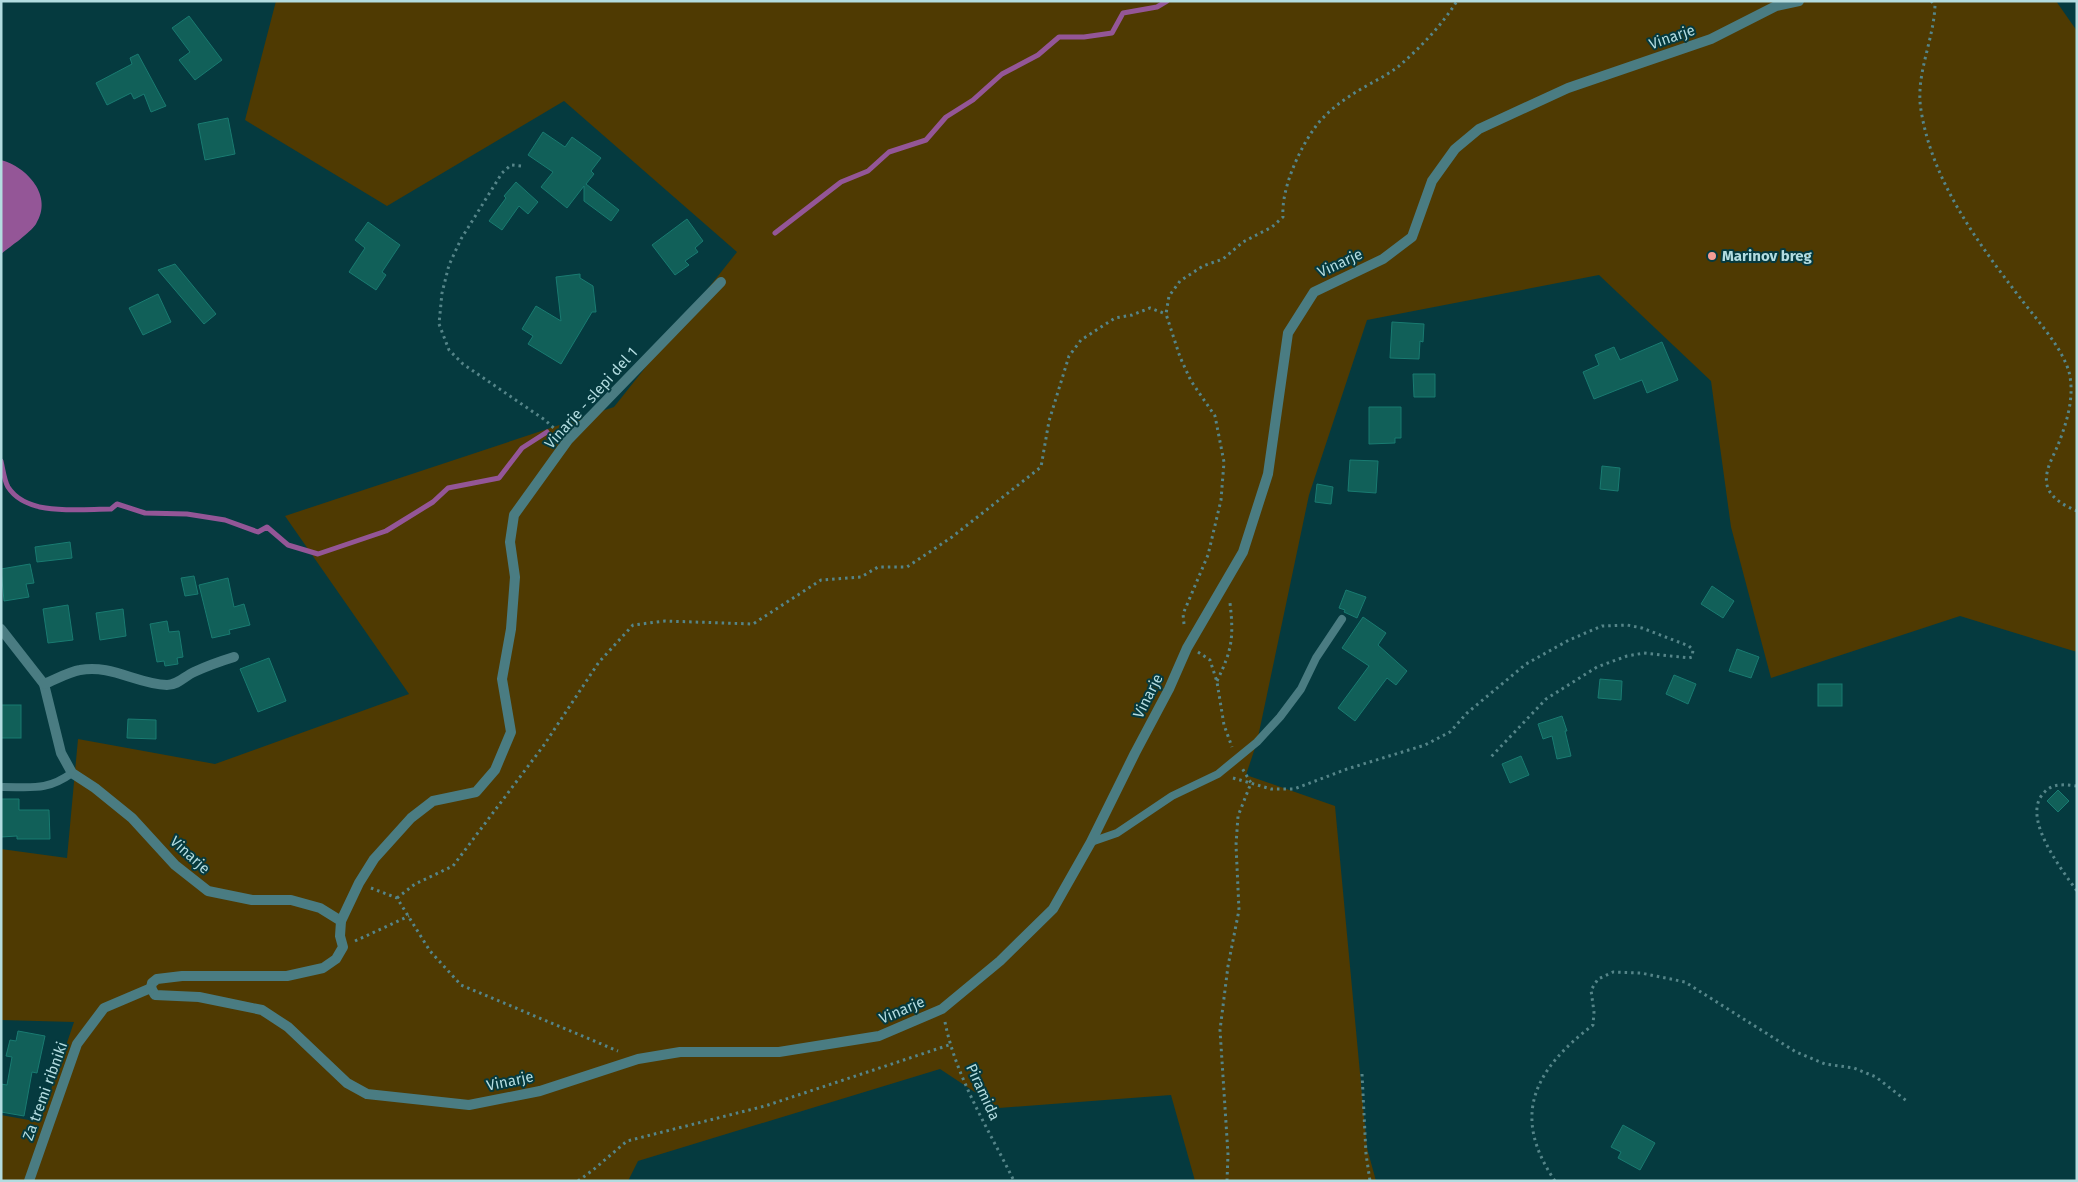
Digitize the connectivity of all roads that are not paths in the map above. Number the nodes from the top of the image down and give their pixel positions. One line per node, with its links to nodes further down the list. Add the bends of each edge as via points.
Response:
1 (1798, 1): 9 (street, Vinarje, via 1776,6 1711,39 1568,88 1479,129 1455,149 1432,181 1412,237 1383,259 1314,292 1288,334 1268,474 1243,552 1186,648 1169,689 1134,752)
2 (721, 282): 10 (street, Vinarje - slepi del 1, via 568,440 514,515 510,542 514,594 502,679 510,732 495,770 476,792 433,802 411,818 374,859)
3 (1342, 619): 9 (lane, via 1316,658 1301,689 1280,717 1237,759 1218,774 1172,796 1117,833)
4 (1, 629): 6 (street, Vinarje)
5 (234, 657): 6 (street, via 169,685 97,668 79,670)
6 (44, 684): 7 (street, Vinarje, via 61,753)
7 (72, 773): 8 (lane, via 46,787); 10 (street, Vinarje, via 132,818 175,865 208,891 252,900 291,900 320,908)
8 (3, 787)
9 (1091, 842): 11 (street, Vinarje, via 1053,909 1000,961 942,1010 870,1038 779,1052 680,1052 638,1059 540,1091 469,1105 368,1094 347,1083 288,1027 262,1010 199,997 155,995)
10 (341, 921): 11 (street, via 343,947 336,959 323,968 287,976 182,976 157,979)
11 (150, 988): 12 (street, Za tremi ribniki, via 104,1008 77,1044)
12 (29, 1181)

